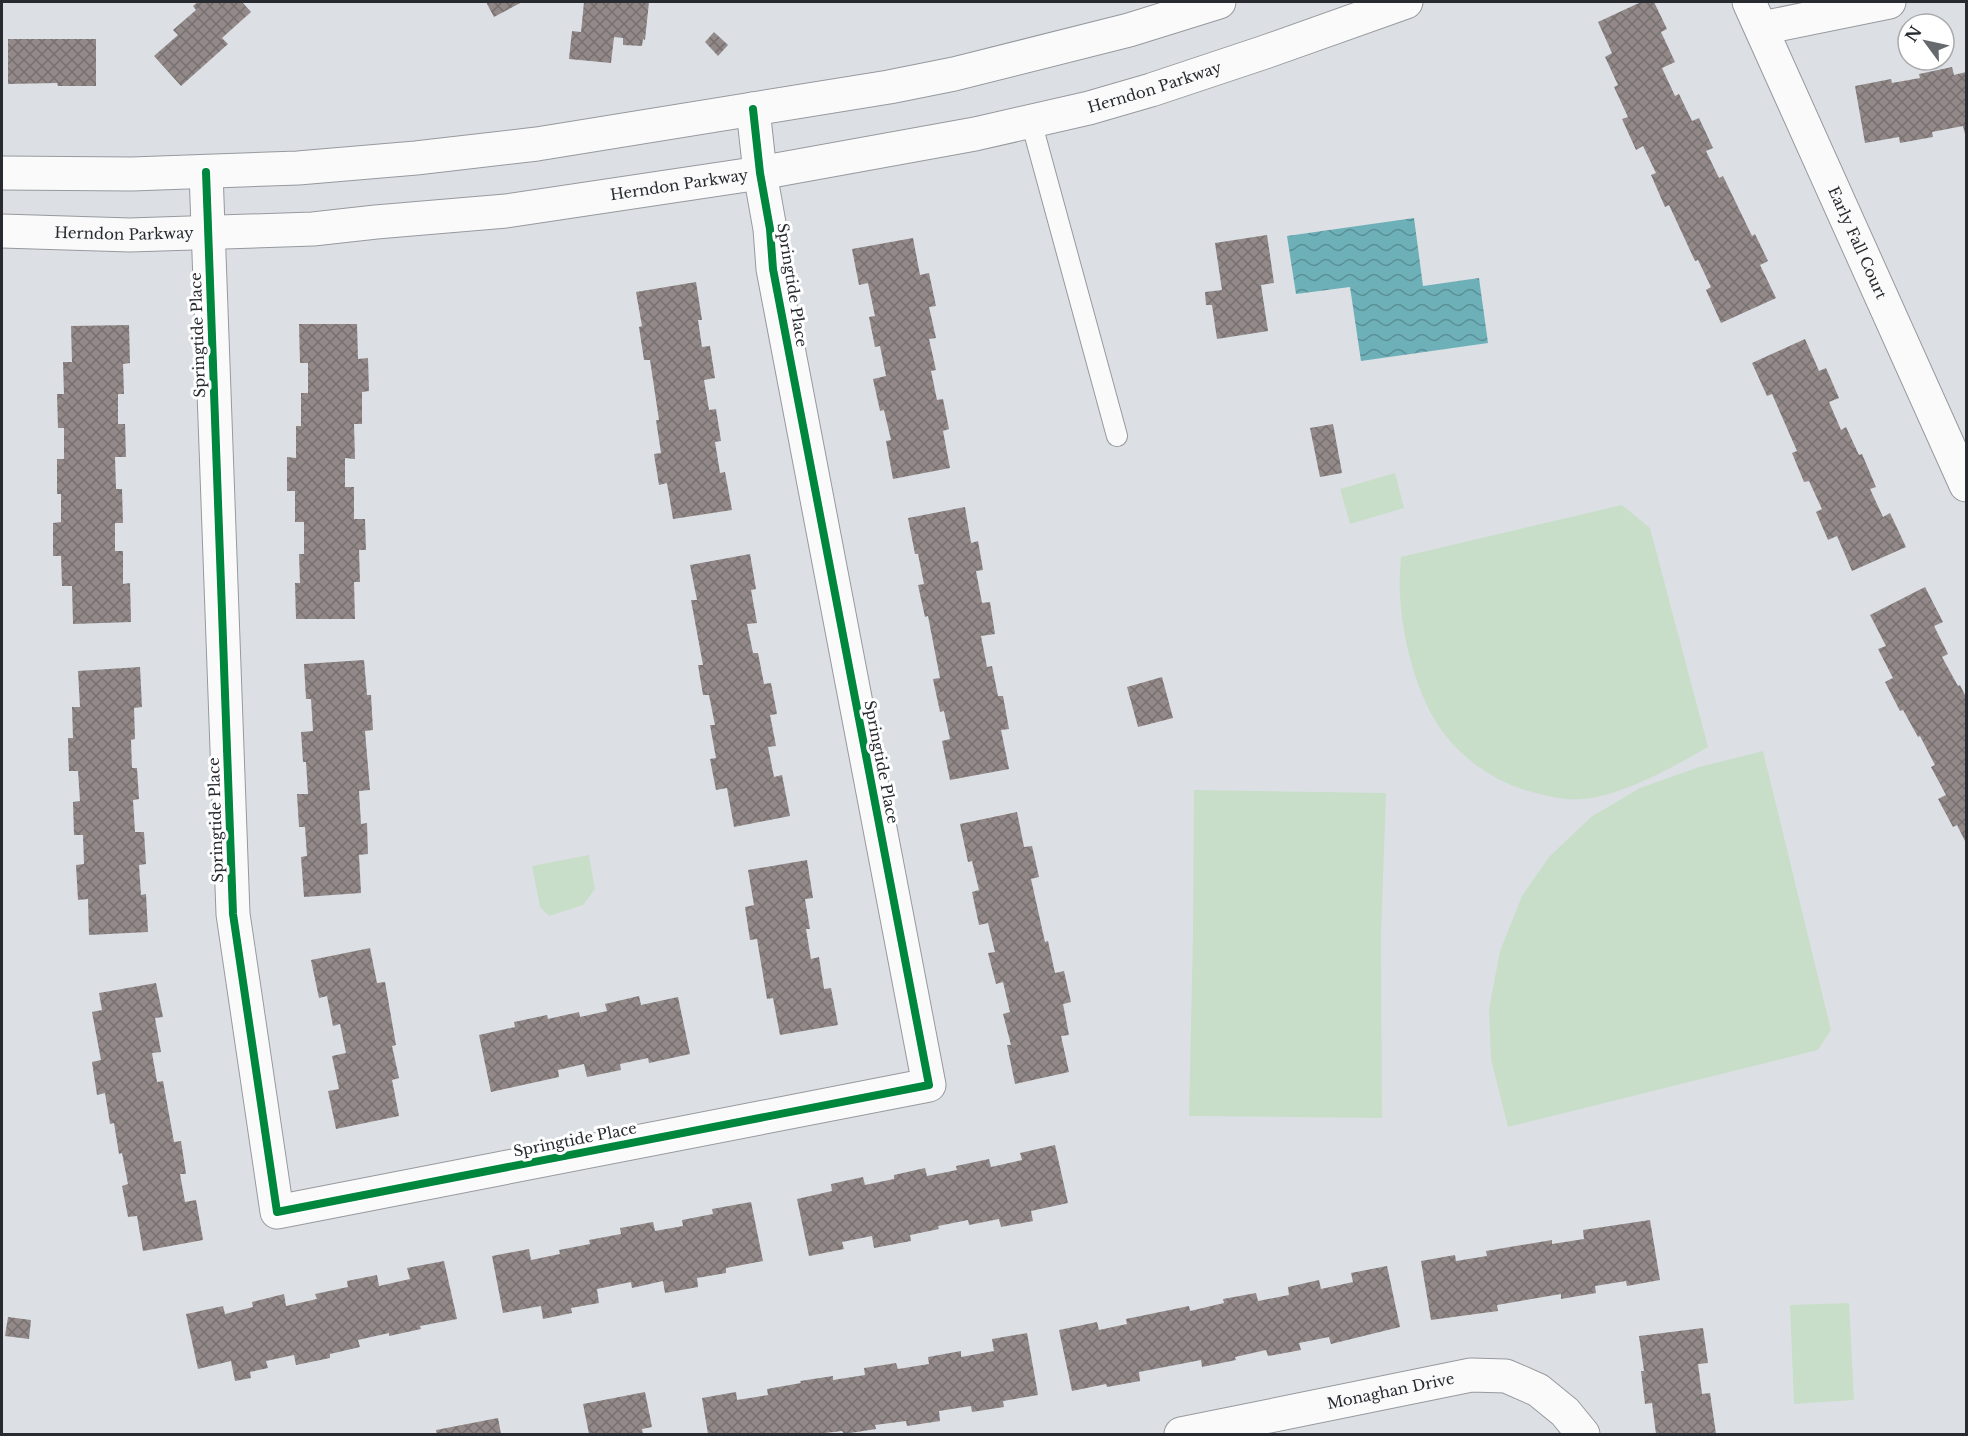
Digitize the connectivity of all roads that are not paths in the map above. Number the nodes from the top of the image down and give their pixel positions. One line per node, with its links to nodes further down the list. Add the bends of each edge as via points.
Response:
1 (1219, 2): 5 (street, via 1011,61 889,87)
2 (1406, 2): 6 (street, Herndon Parkway, via 1151,90)
3 (1889, 2): 4 (street)
4 (1756, 15): 13 (street, Early Fall Court)
5 (753, 109): 7 (street, via 477,152); 9 (street, Springtide Place)
6 (1031, 121): 9 (street, Herndon Parkway); 12 (lane)
7 (206, 172): 8 (street); 11 (street, Springtide Place)
8 (2, 173)
9 (760, 173): 11 (street, Herndon Parkway, via 506,211 313,229); 11 (street, Springtide Place, via 773,268 929,1085 277,1212 233,914)
10 (2, 231): 11 (street, Herndon Parkway)
11 (208, 233)
12 (1117, 436)
13 (1966, 484)
14 (1180, 1434): 15 (street, Monaghan Drive, via 1471,1375 1506,1376 1538,1390 1566,1412)
15 (1582, 1434)

